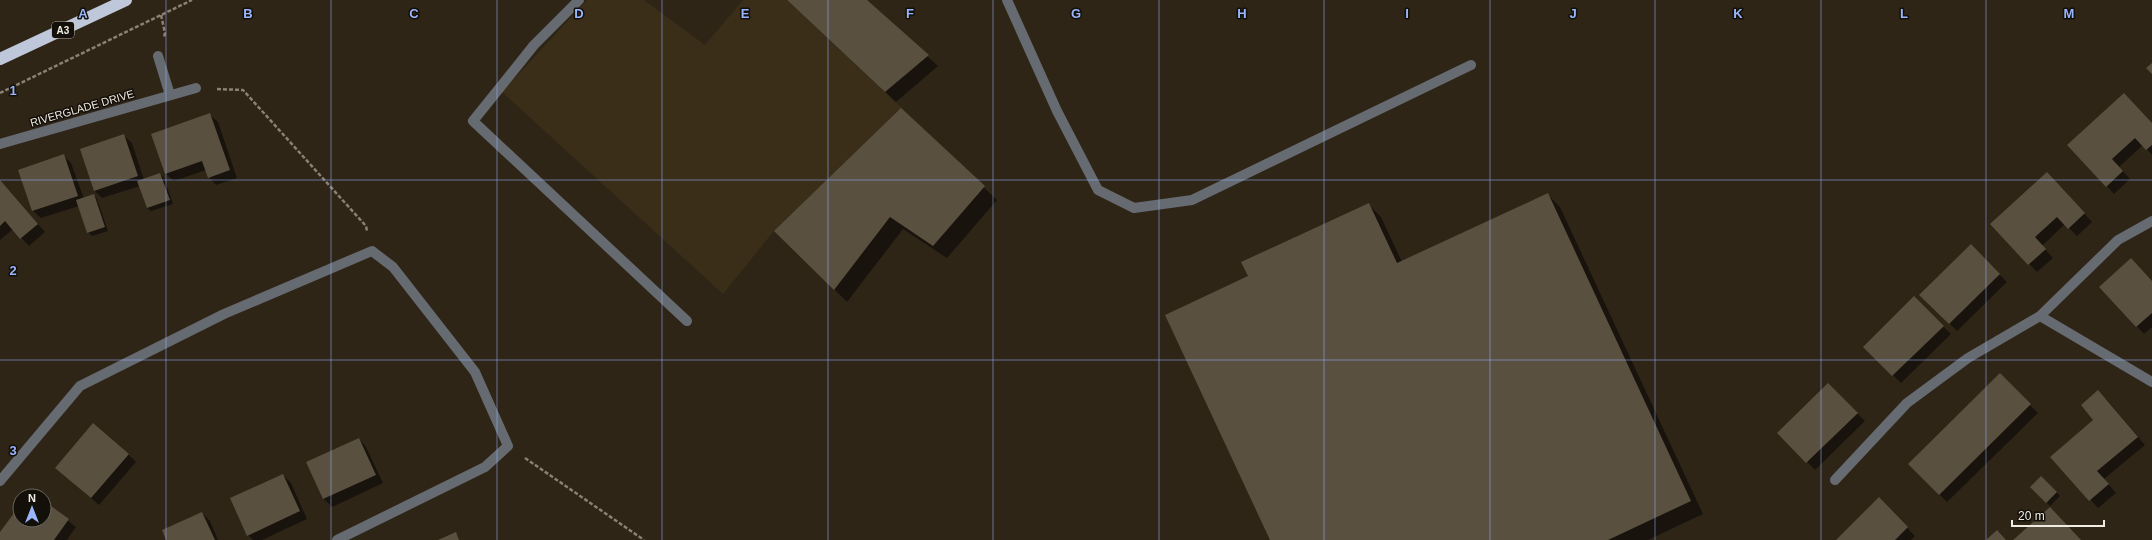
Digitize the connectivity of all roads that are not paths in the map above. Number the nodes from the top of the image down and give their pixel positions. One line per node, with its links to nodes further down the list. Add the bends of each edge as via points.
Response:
1 (126, 0): 5 (highway, A3)
2 (579, 0): 12 (street, via 534,45 473,121)
3 (1007, 0): 6 (street, via 1057,111 1098,190 1134,208 1192,200)
4 (158, 56): 8 (street)
5 (0, 59)
6 (1471, 65)
7 (196, 88): 8 (street, RIVERGLADE DRIVE)
8 (170, 95): 9 (street, RIVERGLADE DRIVE)
9 (0, 144)
10 (2152, 221): 11 (street, via 2118,240)
11 (2040, 316): 13 (street); 14 (street, via 1968,358 1907,403)
12 (687, 321)
13 (2152, 382)
14 (1835, 480)
15 (0, 481): 16 (street, via 80,386 224,314 372,251 393,267 475,372 508,446 485,467)
16 (337, 540)

